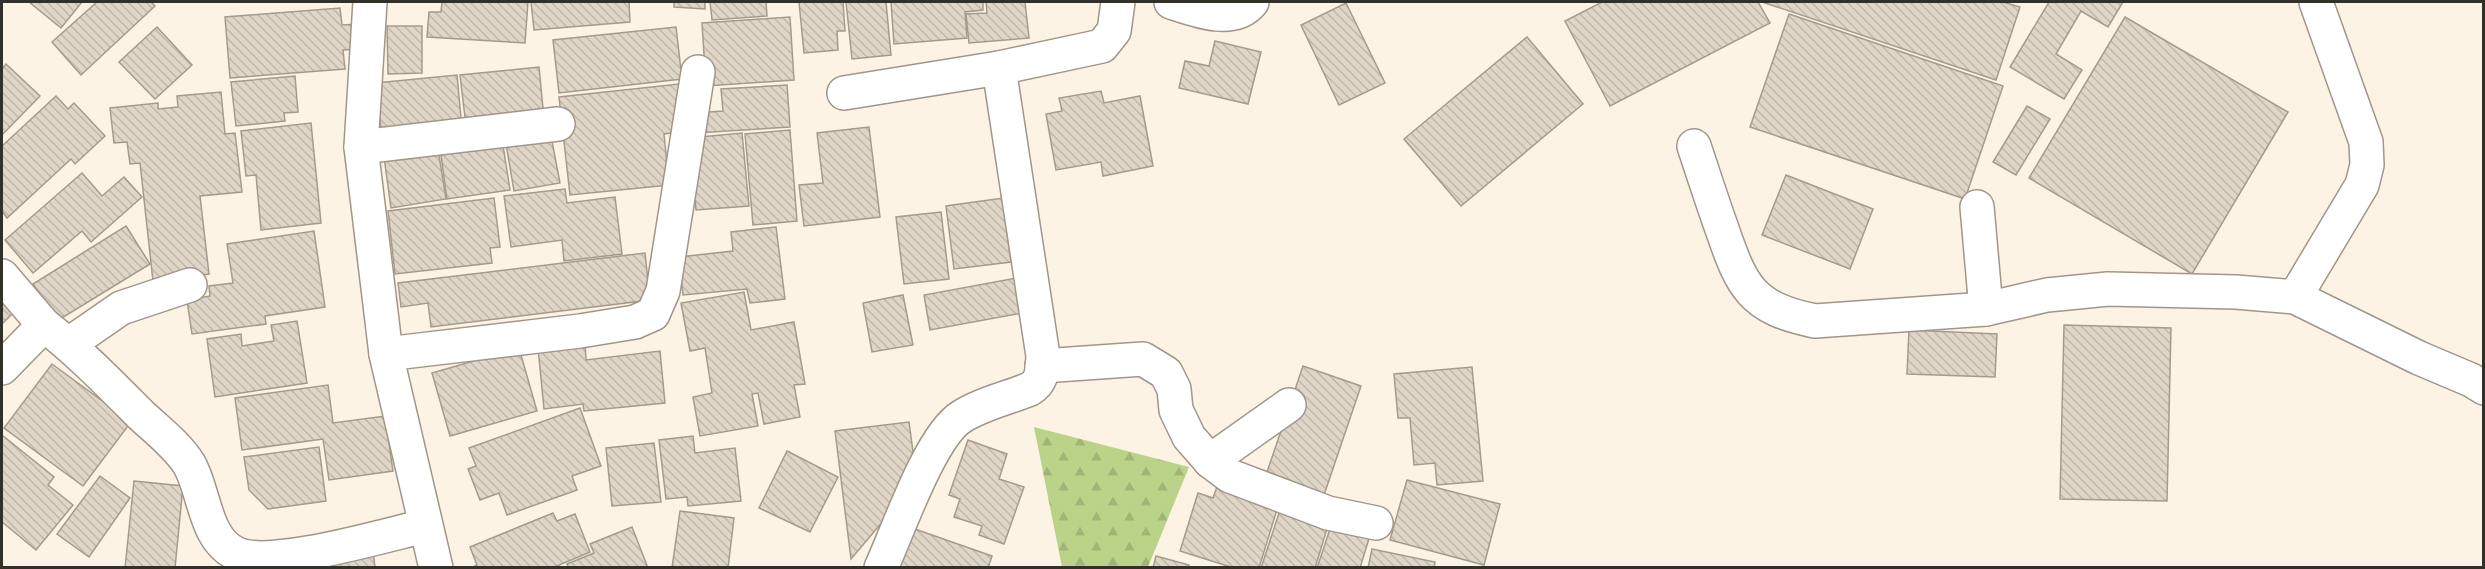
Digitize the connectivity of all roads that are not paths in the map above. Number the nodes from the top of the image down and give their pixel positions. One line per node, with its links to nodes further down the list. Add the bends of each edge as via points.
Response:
1 (370, 2): 11 (street)
2 (1118, 2): 6 (street, via 1114,31 1102,46)
3 (1171, 2): 4 (street, via 1225,14)
4 (1252, 2)
5 (2316, 2): 15 (street, via 2366,142 2367,165 2358,195)
6 (999, 68): 8 (street); 19 (street, via 1023,211)
7 (698, 72): 18 (street, via 663,291 653,314 635,322 580,331)
8 (844, 93)
9 (558, 123): 11 (street)
10 (1694, 146): 16 (street, via 1738,275 1769,306 1815,321)
11 (361, 147): 18 (street)
12 (1977, 207): 16 (street)
13 (2, 276): 17 (street)
14 (190, 285): 17 (street)
15 (2295, 297): 16 (street, via 2108,289 2047,295); 21 (street)
16 (1986, 309)
17 (56, 334): 20 (street); 25 (street, via 179,451 196,477 218,539 237,554 264,558 319,550)
18 (386, 354): 25 (street)
19 (1042, 366): 23 (street, via 1143,359 1155,364 1166,373 1174,389 1176,410 1189,437); 27 (street, via 1037,385 969,412 938,440)
20 (2, 368)
21 (2484, 388)
22 (1289, 405): 23 (street)
23 (1210, 461): 24 (street, via 1230,476 1261,490 1328,513)
24 (1376, 523)
25 (425, 526): 26 (street)
26 (436, 567)
27 (881, 567)

